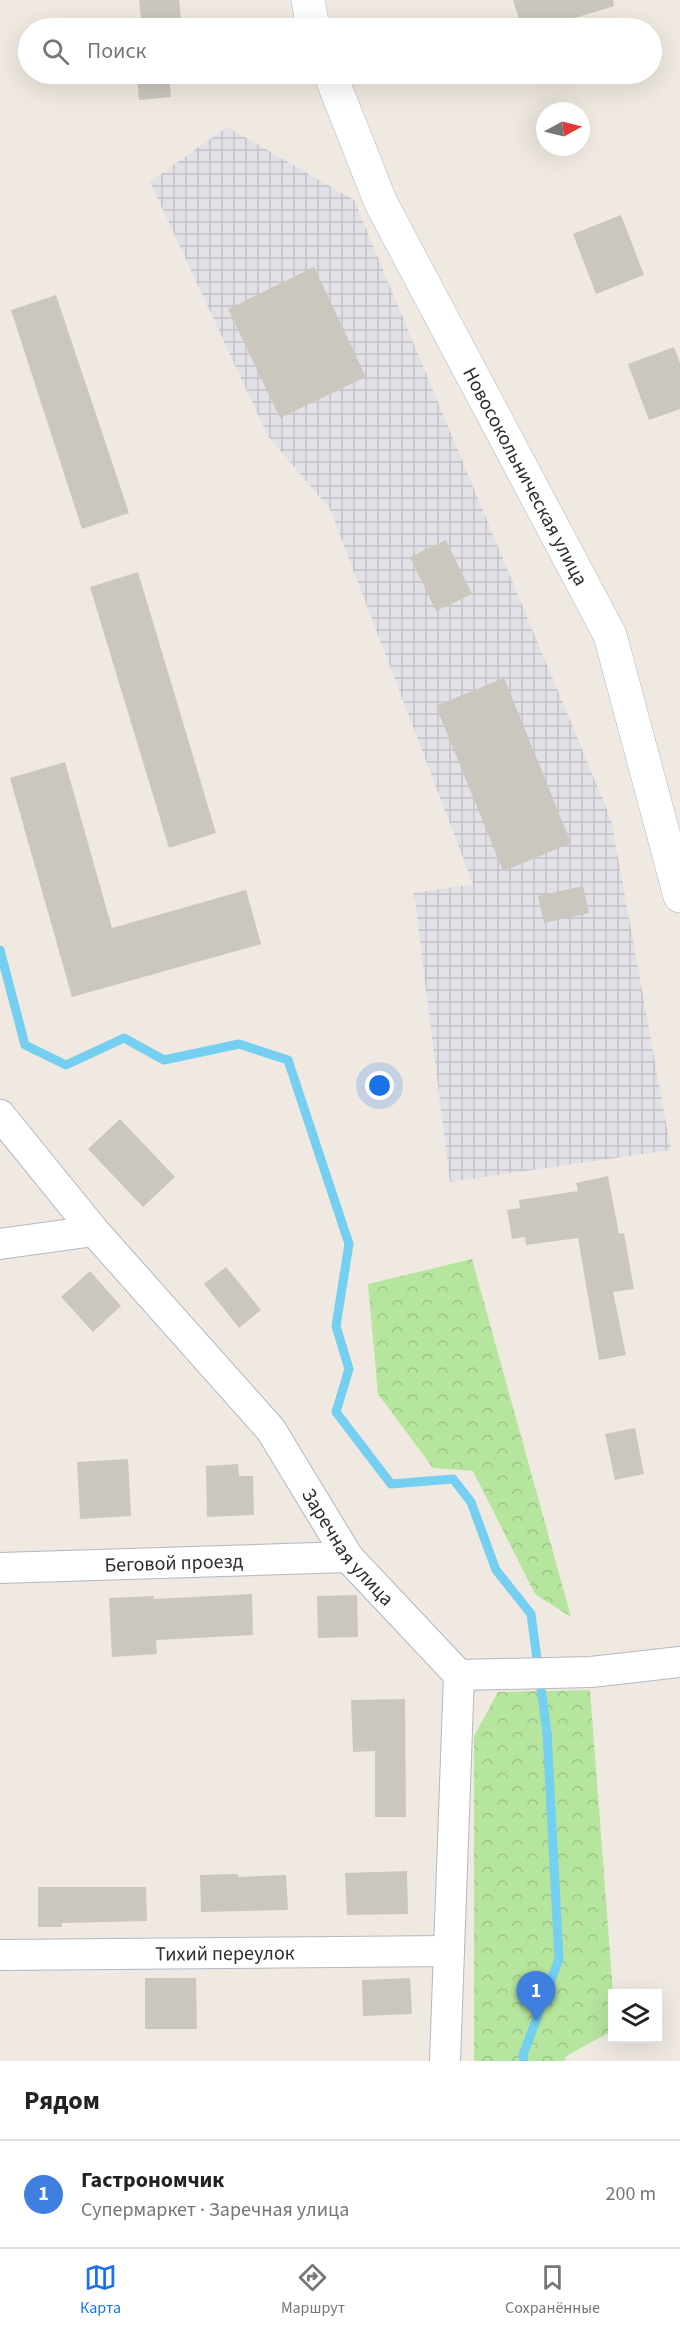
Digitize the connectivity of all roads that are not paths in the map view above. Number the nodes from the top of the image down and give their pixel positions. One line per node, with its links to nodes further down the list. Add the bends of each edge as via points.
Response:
1 (308, 0): 2 (main road)
2 (311, 18)
3 (334, 84): 4 (main road, Новосокольническая улица, via 381,203 610,635)
4 (680, 896)
5 (0, 1115): 6 (street, Заречная улица)
6 (94, 1230): 7 (street); 8 (street, Заречная улица, via 272,1430)
7 (0, 1244)
8 (348, 1557): 9 (street, Беговой проезд); 11 (street, Заречная улица)
9 (0, 1568)
10 (680, 1662): 11 (street, via 591,1672)
11 (459, 1675): 12 (street)
12 (449, 1951): 13 (street, Тихий переулок); 14 (street)
13 (0, 1955)
14 (445, 2061)

